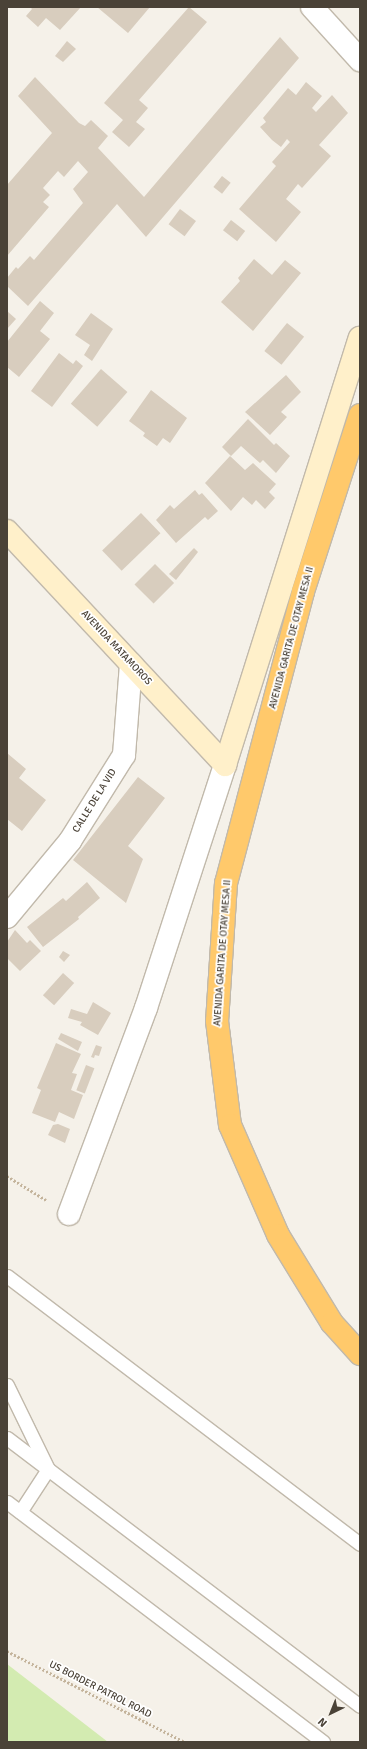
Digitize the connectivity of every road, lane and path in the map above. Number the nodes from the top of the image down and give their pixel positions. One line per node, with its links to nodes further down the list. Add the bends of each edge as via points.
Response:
1 (312, 7): 2 (street)
2 (360, 60)
3 (360, 338): 7 (street)
4 (360, 415): 12 (highway, AVENIDA GARITA DE OTAY MESA II, via 303,592 226,883 217,1021 230,1125 278,1235 332,1323)
5 (7, 531): 6 (street, AVENIDA MATAMOROS)
6 (131, 664): 7 (street, AVENIDA MATAMOROS); 8 (street, CALLE DE LA VID, via 124,755 70,842)
7 (225, 766): 10 (street, via 146,1008)
8 (7, 916)
9 (7, 1176): 10 (path)
10 (69, 1214)
11 (7, 1276): 18 (lane)
12 (360, 1354)
13 (7, 1385): 15 (lane)
14 (7, 1438): 15 (lane)
15 (48, 1469): 17 (lane); 20 (lane)
16 (7, 1502): 17 (lane)
17 (20, 1512): 22 (lane)
18 (360, 1544)
19 (7, 1651): 21 (path, US BORDER PATROL ROAD)
20 (360, 1706)
21 (185, 1742)
22 (323, 1742)

